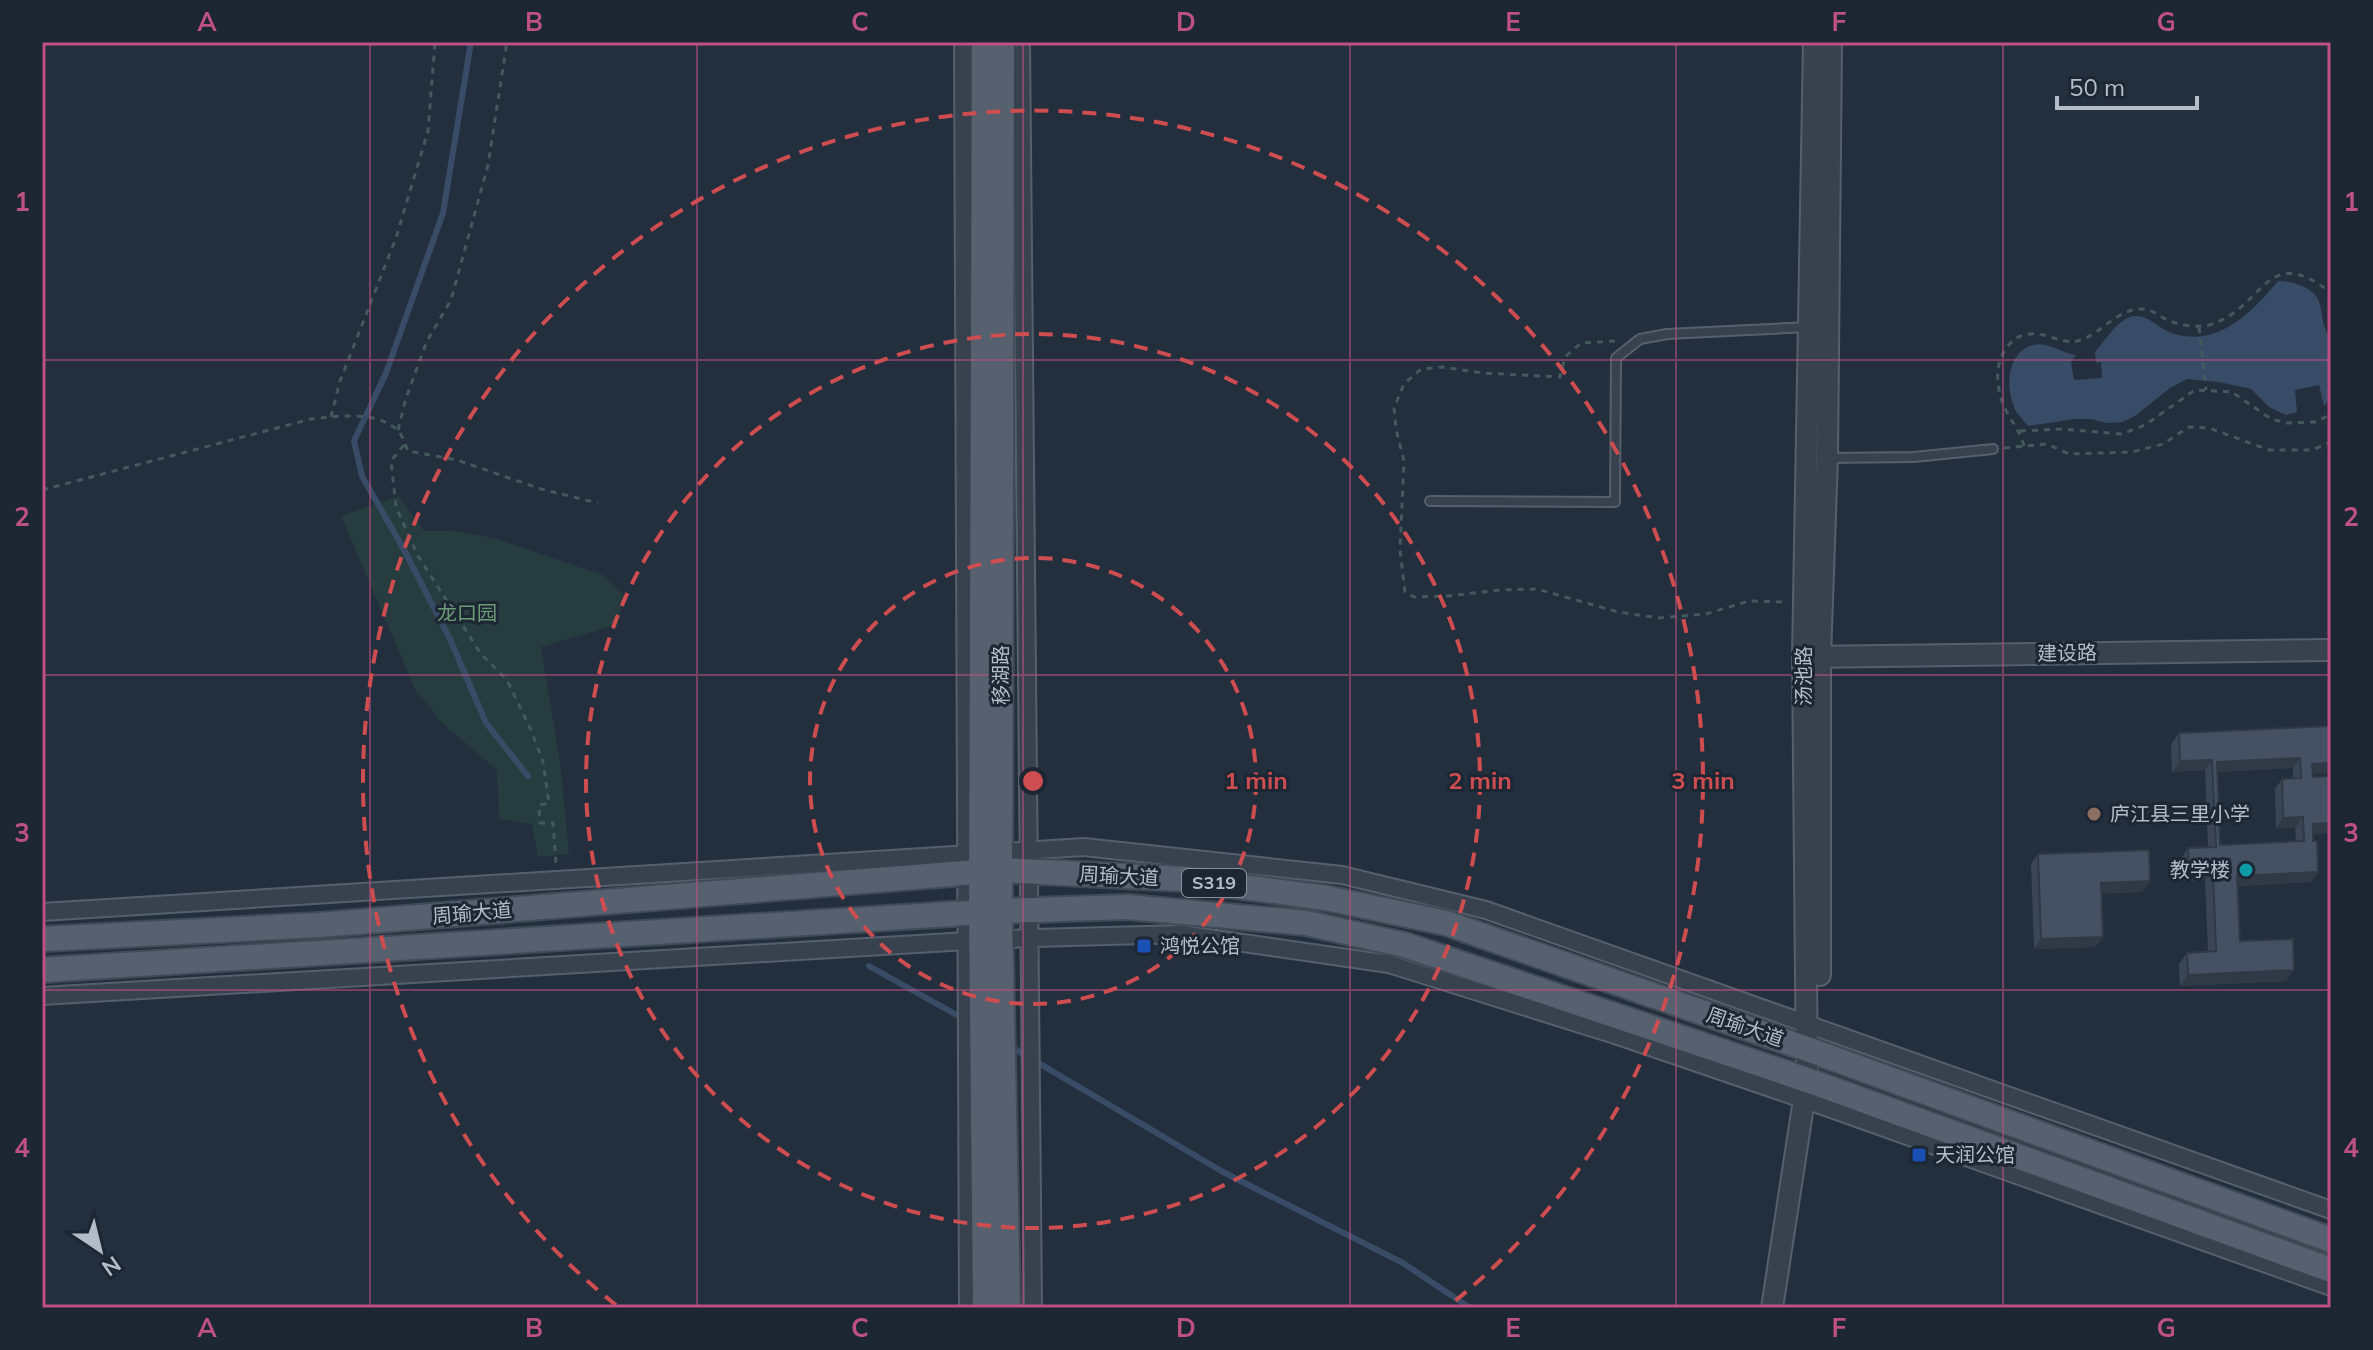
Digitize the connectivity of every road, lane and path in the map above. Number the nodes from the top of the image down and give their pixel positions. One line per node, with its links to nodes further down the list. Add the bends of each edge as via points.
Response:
1 (435, 42): 14 (path, via 428,131 396,238)
2 (507, 42): 15 (path, via 488,165 451,300 427,341)
3 (963, 42): 28 (street, 移湖路)
4 (984, 42): 28 (main road, 移湖路)
5 (1002, 42): 28 (main road, 移湖路)
6 (1021, 42): 27 (street, 移湖路)
7 (1814, 42): 10 (street, 汤池路)
8 (1831, 42): 21 (street, 汤池路)
9 (2331, 303): 11 (path, via 2330,292 2315,280 2279,273 2230,316)
10 (1809, 327): 23 (lane, via 1667,334 1640,339 1616,358 1615,502); 26 (street, 汤池路)
11 (2199, 327): 12 (path); 16 (path, via 2141,309 2073,342 2033,333 2016,337 1998,367 1998,388)
12 (2206, 390): 13 (path, via 2232,392 2271,419 2287,423 2316,422); 16 (path, via 2195,390 2145,425 2122,434)
13 (2331, 414)
14 (331, 417): 15 (path, via 382,420); 22 (path)
15 (398, 430): 18 (path)
16 (2020, 431): 19 (path)
17 (2331, 442): 19 (path, via 2312,450 2269,450 2209,428 2189,427 2163,444 2132,452 2069,454 2047,444)
18 (405, 444): 24 (path, via 408,451 457,460); 29 (path, via 391,461 396,507 418,556 481,654 507,680 531,730 549,803 539,805 540,823 553,823)
19 (2024, 446): 20 (path)
20 (1993, 449): 21 (lane)
21 (1827, 458): 26 (street, 汤池路)
22 (42, 490)
23 (1430, 501)
24 (598, 503)
25 (2331, 650): 26 (street, 建设路)
26 (1812, 657): 39 (street, 汤池路)
27 (1029, 861): 28 (main road, 周瑜大道 / S319); 30 (street, 移湖路); 39 (main road, 周瑜大道 / S319, via 1326,898 1446,923)
28 (982, 863): 29 (street); 32 (main road, 移湖路); 32 (street, 移湖路); 34 (main road, 周瑜大道 / S319, via 319,925)
29 (557, 880): 31 (street)
30 (1029, 910): 32 (main road, 周瑜大道 / S319); 33 (street, 移湖路); 40 (main road, 周瑜大道 / S319, via 1128,907 1306,923 1405,945)
31 (42, 912)
32 (982, 912): 35 (main road, 移湖路); 35 (street, 移湖路); 36 (main road, 周瑜大道 / S319)
33 (1029, 938): 35 (street); 40 (street, via 1181,934 1389,964); 48 (street, 移湖路)
34 (42, 939)
35 (983, 941): 37 (street); 38 (main road, 移湖路); 38 (street, 移湖路)
36 (42, 970)
37 (42, 996)
38 (984, 1031): 45 (street, 移湖路); 46 (main road, 移湖路); 47 (main road, 移湖路)
39 (1813, 1038): 40 (street, 汤池路); 41 (street); 42 (main road, 周瑜大道 / S319)
40 (1812, 1092): 43 (main road, 周瑜大道 / S319); 44 (street); 49 (street, 汤池路); 50 (street, 汤池路)
41 (2331, 1210)
42 (2331, 1240)
43 (2331, 1270)
44 (2331, 1287)
45 (968, 1308)
46 (985, 1308)
47 (1008, 1308)
48 (1033, 1308)
49 (1772, 1308)
50 (1786, 1308)

